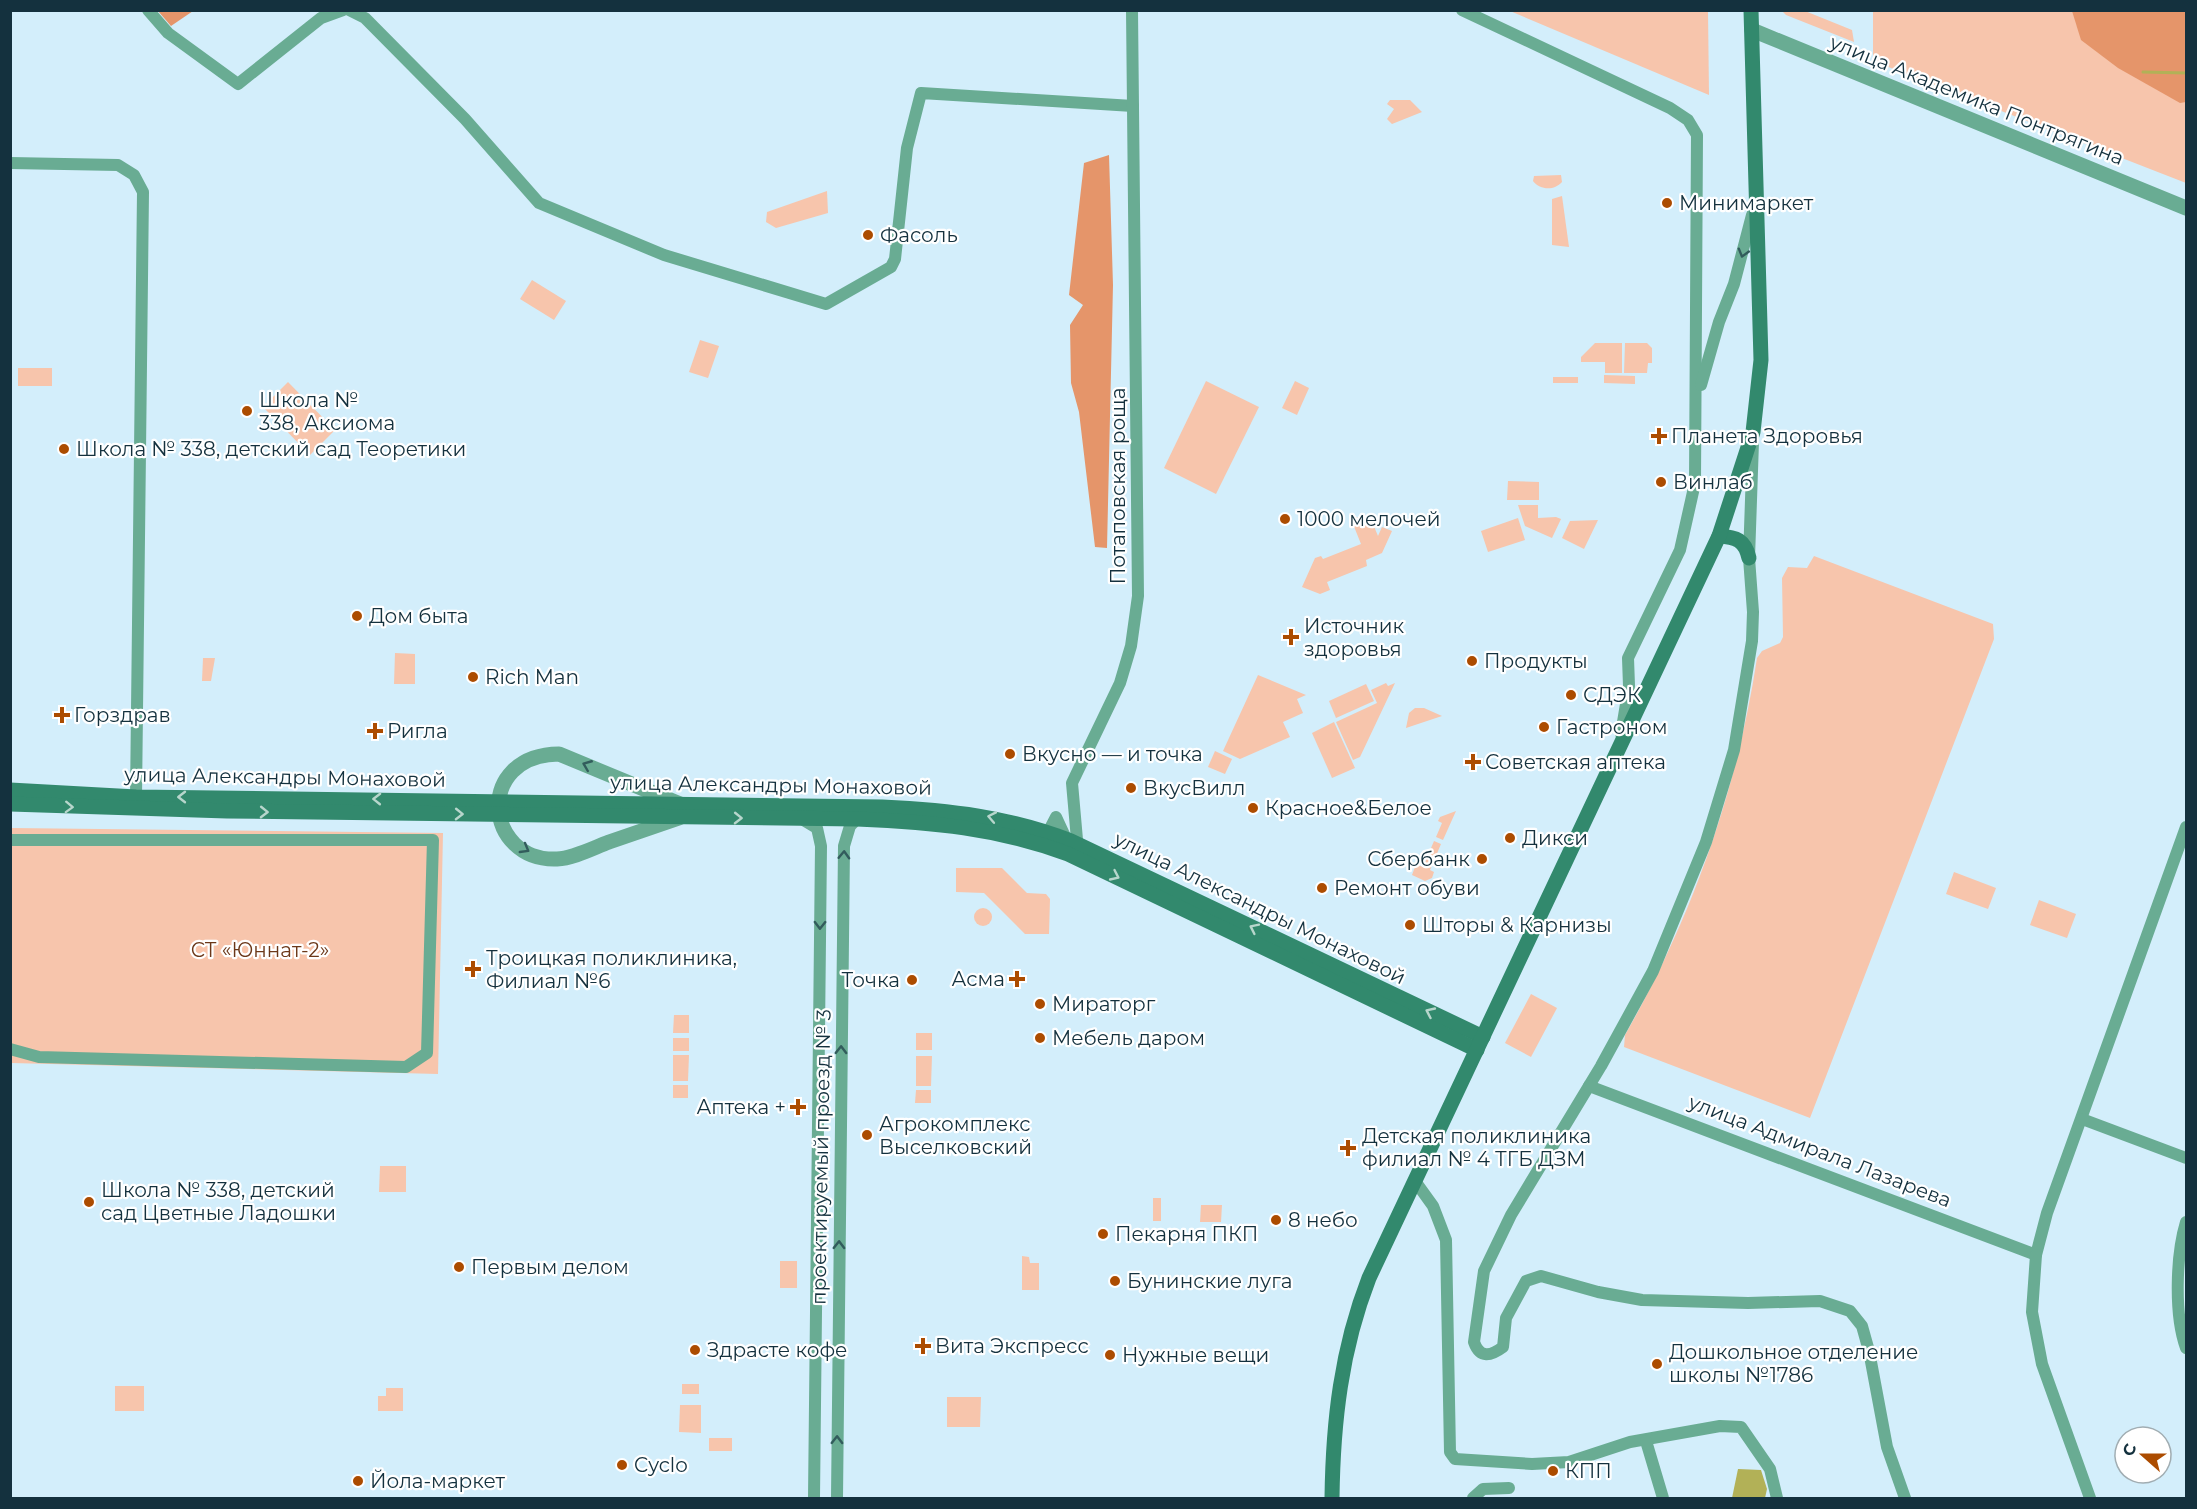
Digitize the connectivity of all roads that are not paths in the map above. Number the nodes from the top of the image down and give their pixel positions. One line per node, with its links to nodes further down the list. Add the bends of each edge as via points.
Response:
1 (148, 10): 2 (street, via 168,33 238,84 321,18)
2 (343, 10)
3 (349, 10): 8 (street, via 365,18 457,111 539,203 664,255 826,304 891,267 895,259 907,148 921,93)
4 (1132, 10): 8 (street, Потаповская роща)
5 (1462, 10): 12 (street, via 1670,108 1693,126 1699,144)
6 (1751, 10): 7 (main road)
7 (1752, 30): 10 (main road); 11 (street, улица Академика Понтрягина)
8 (1133, 106): 27 (street, Потаповская роща, via 1139,565 1135,625 1120,683 1072,783 1079,865 1056,817)
9 (10, 163): 20 (street, via 118,165 138,181 143,199)
10 (1757, 175): 13 (street, one-way to 13, via 1750,229); 15 (main road, via 1761,360)
11 (2187, 208)
12 (1697, 319): 13 (street, via 1701,327 1710,329); 14 (street)
13 (1719, 322): 14 (street)
14 (1696, 398): 18 (street, via 1696,471 1685,532 1628,658 1627,701)
15 (1753, 432): 16 (main road); 17 (street)
16 (1719, 536): 17 (main road, via 1742,541); 18 (main road)
17 (1749, 558): 31 (street, via 1753,612 1746,687 1734,750 1707,842 1653,971)
18 (1613, 761): 29 (main road)
19 (10, 790): 20 (main road, улица Александры Монаховой)
20 (136, 797): 22 (main road, улица Александры Монаховой, one-way to 20)
21 (10, 804): 22 (main road, улица Александры Монаховой, one-way to 22, via 227,811)
22 (499, 808): 23 (main road, улица Александры Монаховой); 23 (street, one-way to 23, via 510,839 521,849 558,859); 23 (street, one-way to 22, via 559,754 542,754 516,767 507,777)
23 (680, 811): 24 (main road, улица Александры Монаховой, one-way to 24); 27 (main road, улица Александры Монаховой, one-way to 23, via 999,818 933,809)
24 (802, 819): 25 (main road, улица Александры Монаховой); 40 (street, проектируемый проезд № 3, one-way to 40, via 817,828 821,846)
25 (857, 819): 27 (main road, улица Александры Монаховой, via 948,824); 41 (street, проектируемый проезд № 3, one-way to 25, via 844,846 850,826)
26 (2187, 827): 32 (street)
27 (1045, 838): 29 (main road, улица Александры Монаховой, via 1105,871)
28 (10, 840): 30 (street, via 433,840 428,1053 406,1067 39,1056)
29 (1480, 1043): 34 (main road)
30 (10, 1049)
31 (1589, 1086): 36 (street, улица Адмирала Лазарева); 46 (street, via 1516,1206 1484,1271 1474,1342 1477,1350 1482,1355 1493,1355 1503,1347 1506,1318 1527,1281 1541,1276 1642,1300 1820,1301 1850,1311 1862,1326 1867,1342 1887,1447)
32 (2082, 1119): 33 (street); 36 (street)
33 (2187, 1158)
34 (1415, 1181): 38 (street, via 1433,1206 1446,1240 1453,1456 1458,1460 1532,1464 1569,1462 1630,1442); 42 (main road, via 1369,1278 1348,1337 1337,1400)
35 (2187, 1222): 37 (street, via 2180,1242 2177,1279)
36 (2036, 1255): 47 (street, via 2032,1312 2042,1364)
37 (2187, 1348)
38 (1646, 1441): 44 (street); 45 (street, via 1720,1426 1741,1427 1770,1469)
39 (1509, 1488): 43 (street, via 1483,1489)
40 (814, 1498)
41 (837, 1498)
42 (1332, 1498)
43 (1473, 1498)
44 (1663, 1498)
45 (1777, 1498)
46 (1905, 1498)
47 (2090, 1498)

